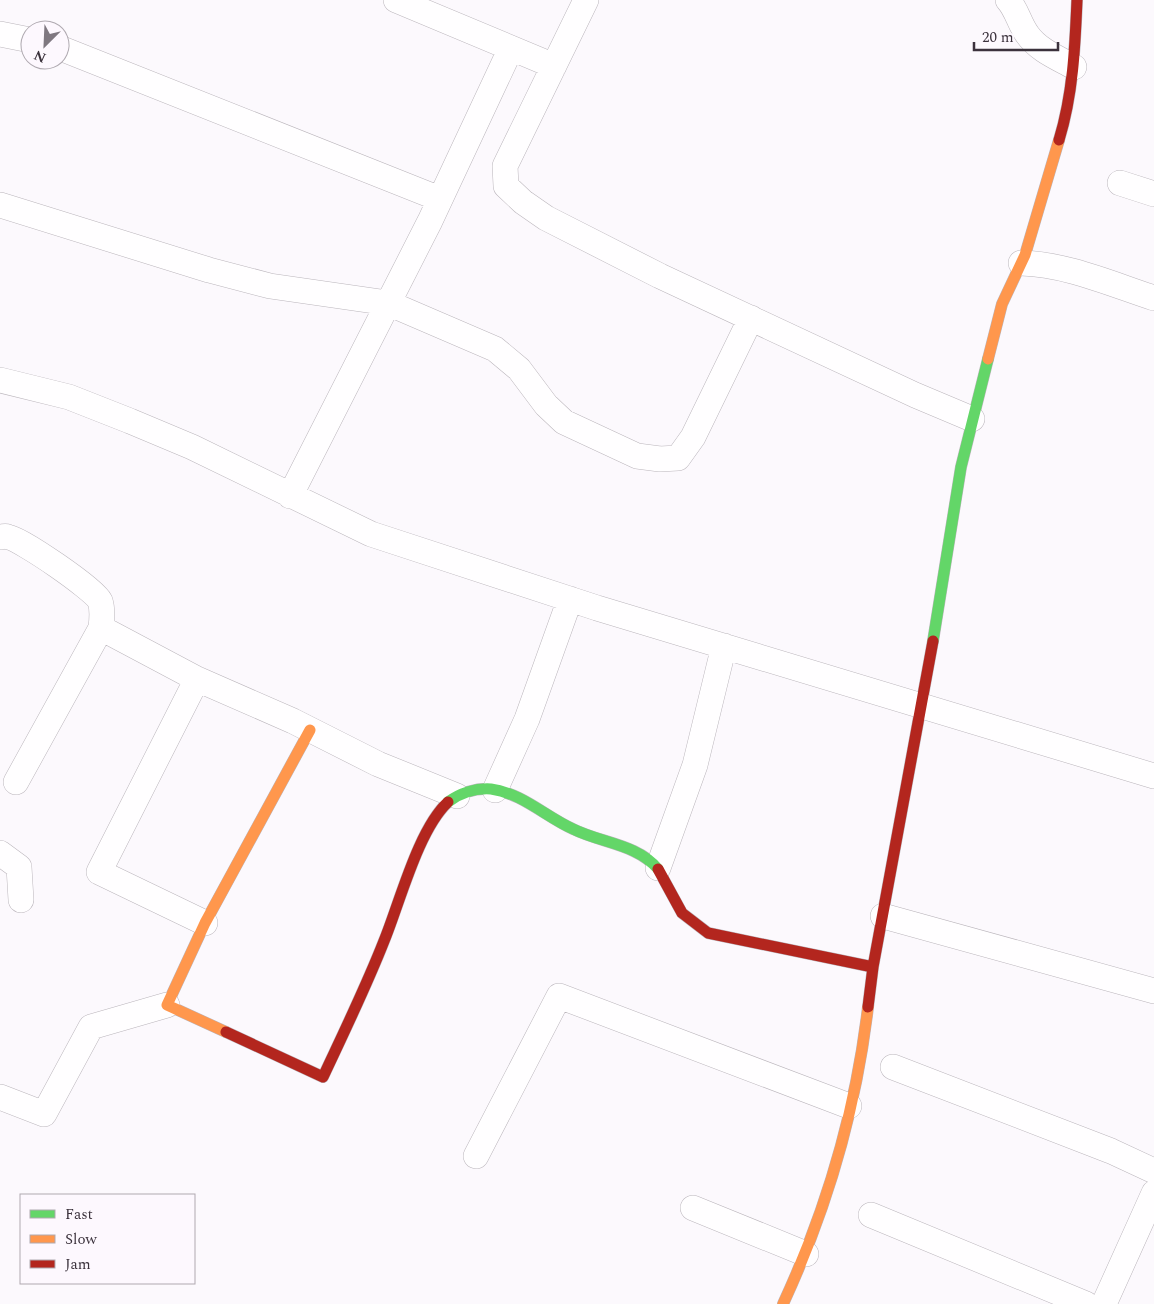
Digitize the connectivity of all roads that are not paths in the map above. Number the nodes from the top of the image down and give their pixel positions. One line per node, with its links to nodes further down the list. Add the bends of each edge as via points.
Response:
1 (396, 0): 7 (street)
2 (586, 0): 9 (street)
3 (1008, 0): 10 (street, via 1026,33 1040,48)
4 (1077, 0): 10 (street)
5 (0, 34): 6 (street)
6 (20, 38)
7 (511, 48): 9 (street); 13 (street)
8 (70, 52): 13 (street)
9 (554, 66): 18 (street, via 505,166 506,186 546,218)
10 (1074, 67): 15 (street, via 1068,111)
11 (1120, 183): 12 (street)
12 (1154, 194)
13 (440, 199): 17 (street)
14 (0, 205): 17 (street, via 270,286)
15 (1021, 263): 16 (street, via 1040,264 1086,276); 20 (street, via 1002,304)
16 (1154, 298)
17 (388, 302): 18 (street, via 495,350 519,369 546,405 564,422 637,456 660,460 678,458 693,437); 21 (street)
18 (751, 318): 20 (street, via 915,396)
19 (0, 380): 21 (street, via 69,397 130,421 192,447)
20 (972, 419): 27 (street, via 961,467)
21 (290, 496): 23 (street, via 371,534)
22 (3, 535): 24 (street, via 25,545 90,588 100,600)
23 (570, 599): 25 (street); 31 (street, via 527,719)
24 (101, 628): 26 (street); 30 (street)
25 (724, 646): 27 (street); 34 (street, via 695,765)
26 (197, 679): 28 (street); 37 (street, via 99,872)
27 (922, 704): 29 (street); 36 (street)
28 (310, 730): 32 (street, via 378,764); 37 (street)
29 (1154, 776)
30 (16, 782)
31 (494, 790): 32 (street); 34 (street, via 537,806 565,826 586,835 620,844)
32 (457, 796): 40 (street, via 438,813 425,839 366,986 323,1078)
33 (0, 853): 35 (street, via 19,867)
34 (658, 868): 38 (street, via 681,912 692,924 708,933)
35 (21, 900)
36 (883, 916): 38 (street); 39 (street)
37 (205, 923): 40 (street)
38 (873, 967): 43 (street, via 862,1061)
39 (1154, 990)
40 (167, 1005): 42 (street, via 91,1027 44,1114)
41 (893, 1067): 45 (street)
42 (0, 1097)
43 (849, 1106): 44 (street, via 559,996); 49 (street, via 827,1193)
44 (476, 1156)
45 (1154, 1170)
46 (1154, 1193): 52 (street)
47 (693, 1208): 49 (street)
48 (871, 1215): 51 (street)
49 (806, 1254): 50 (street)
50 (783, 1304)
51 (1086, 1304)
52 (1104, 1304)

